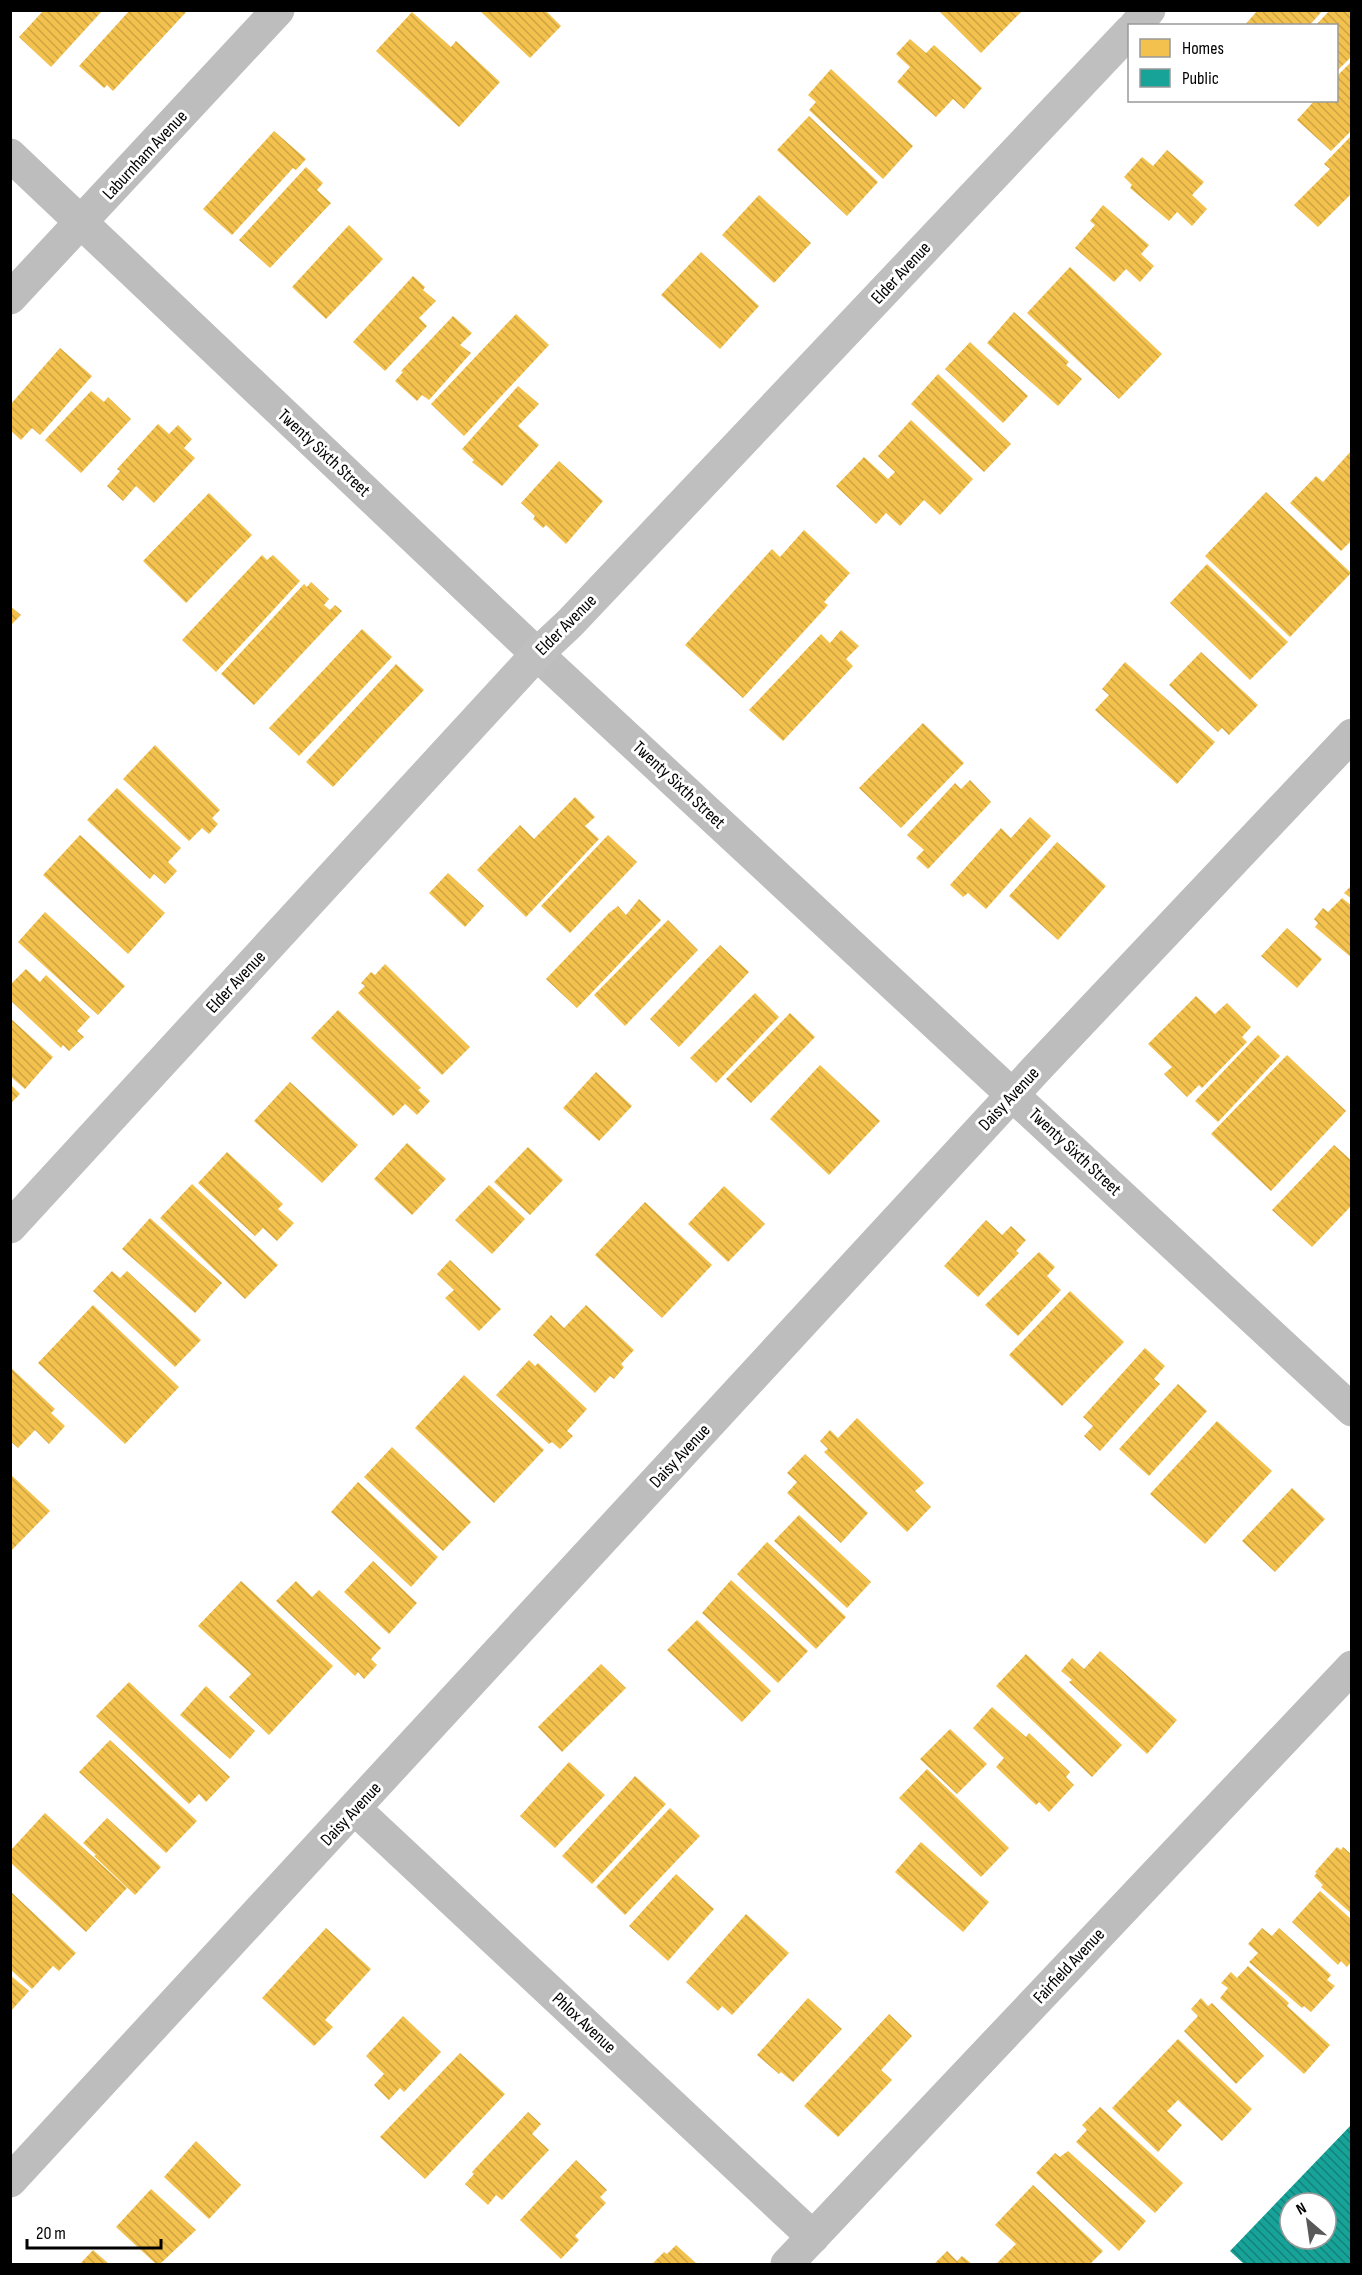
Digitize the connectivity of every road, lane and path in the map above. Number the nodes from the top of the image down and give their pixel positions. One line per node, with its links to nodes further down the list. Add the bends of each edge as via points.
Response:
1 (278, 10): 6 (street, Laburnham Avenue)
2 (1149, 10): 3 (street)
3 (1137, 24)
4 (1128, 34): 8 (street, Elder Avenue)
5 (10, 155): 6 (street, Twenty Sixth Street)
6 (81, 223): 7 (street, Laburnham Avenue); 8 (street, Twenty Sixth Street)
7 (10, 298)
8 (537, 654): 10 (street, Twenty Sixth Street); 11 (street, Elder Avenue)
9 (1352, 735): 10 (street, Daisy Avenue)
10 (1013, 1094): 12 (street, Twenty Sixth Street); 14 (street, Daisy Avenue)
11 (10, 1227)
12 (1352, 1410)
13 (1352, 1667): 16 (street, Fairfield Avenue)
14 (355, 1809): 15 (street, Daisy Avenue); 16 (street, Phlox Avenue)
15 (10, 2181)
16 (813, 2237): 17 (street, Fairfield Avenue)
17 (788, 2265)

